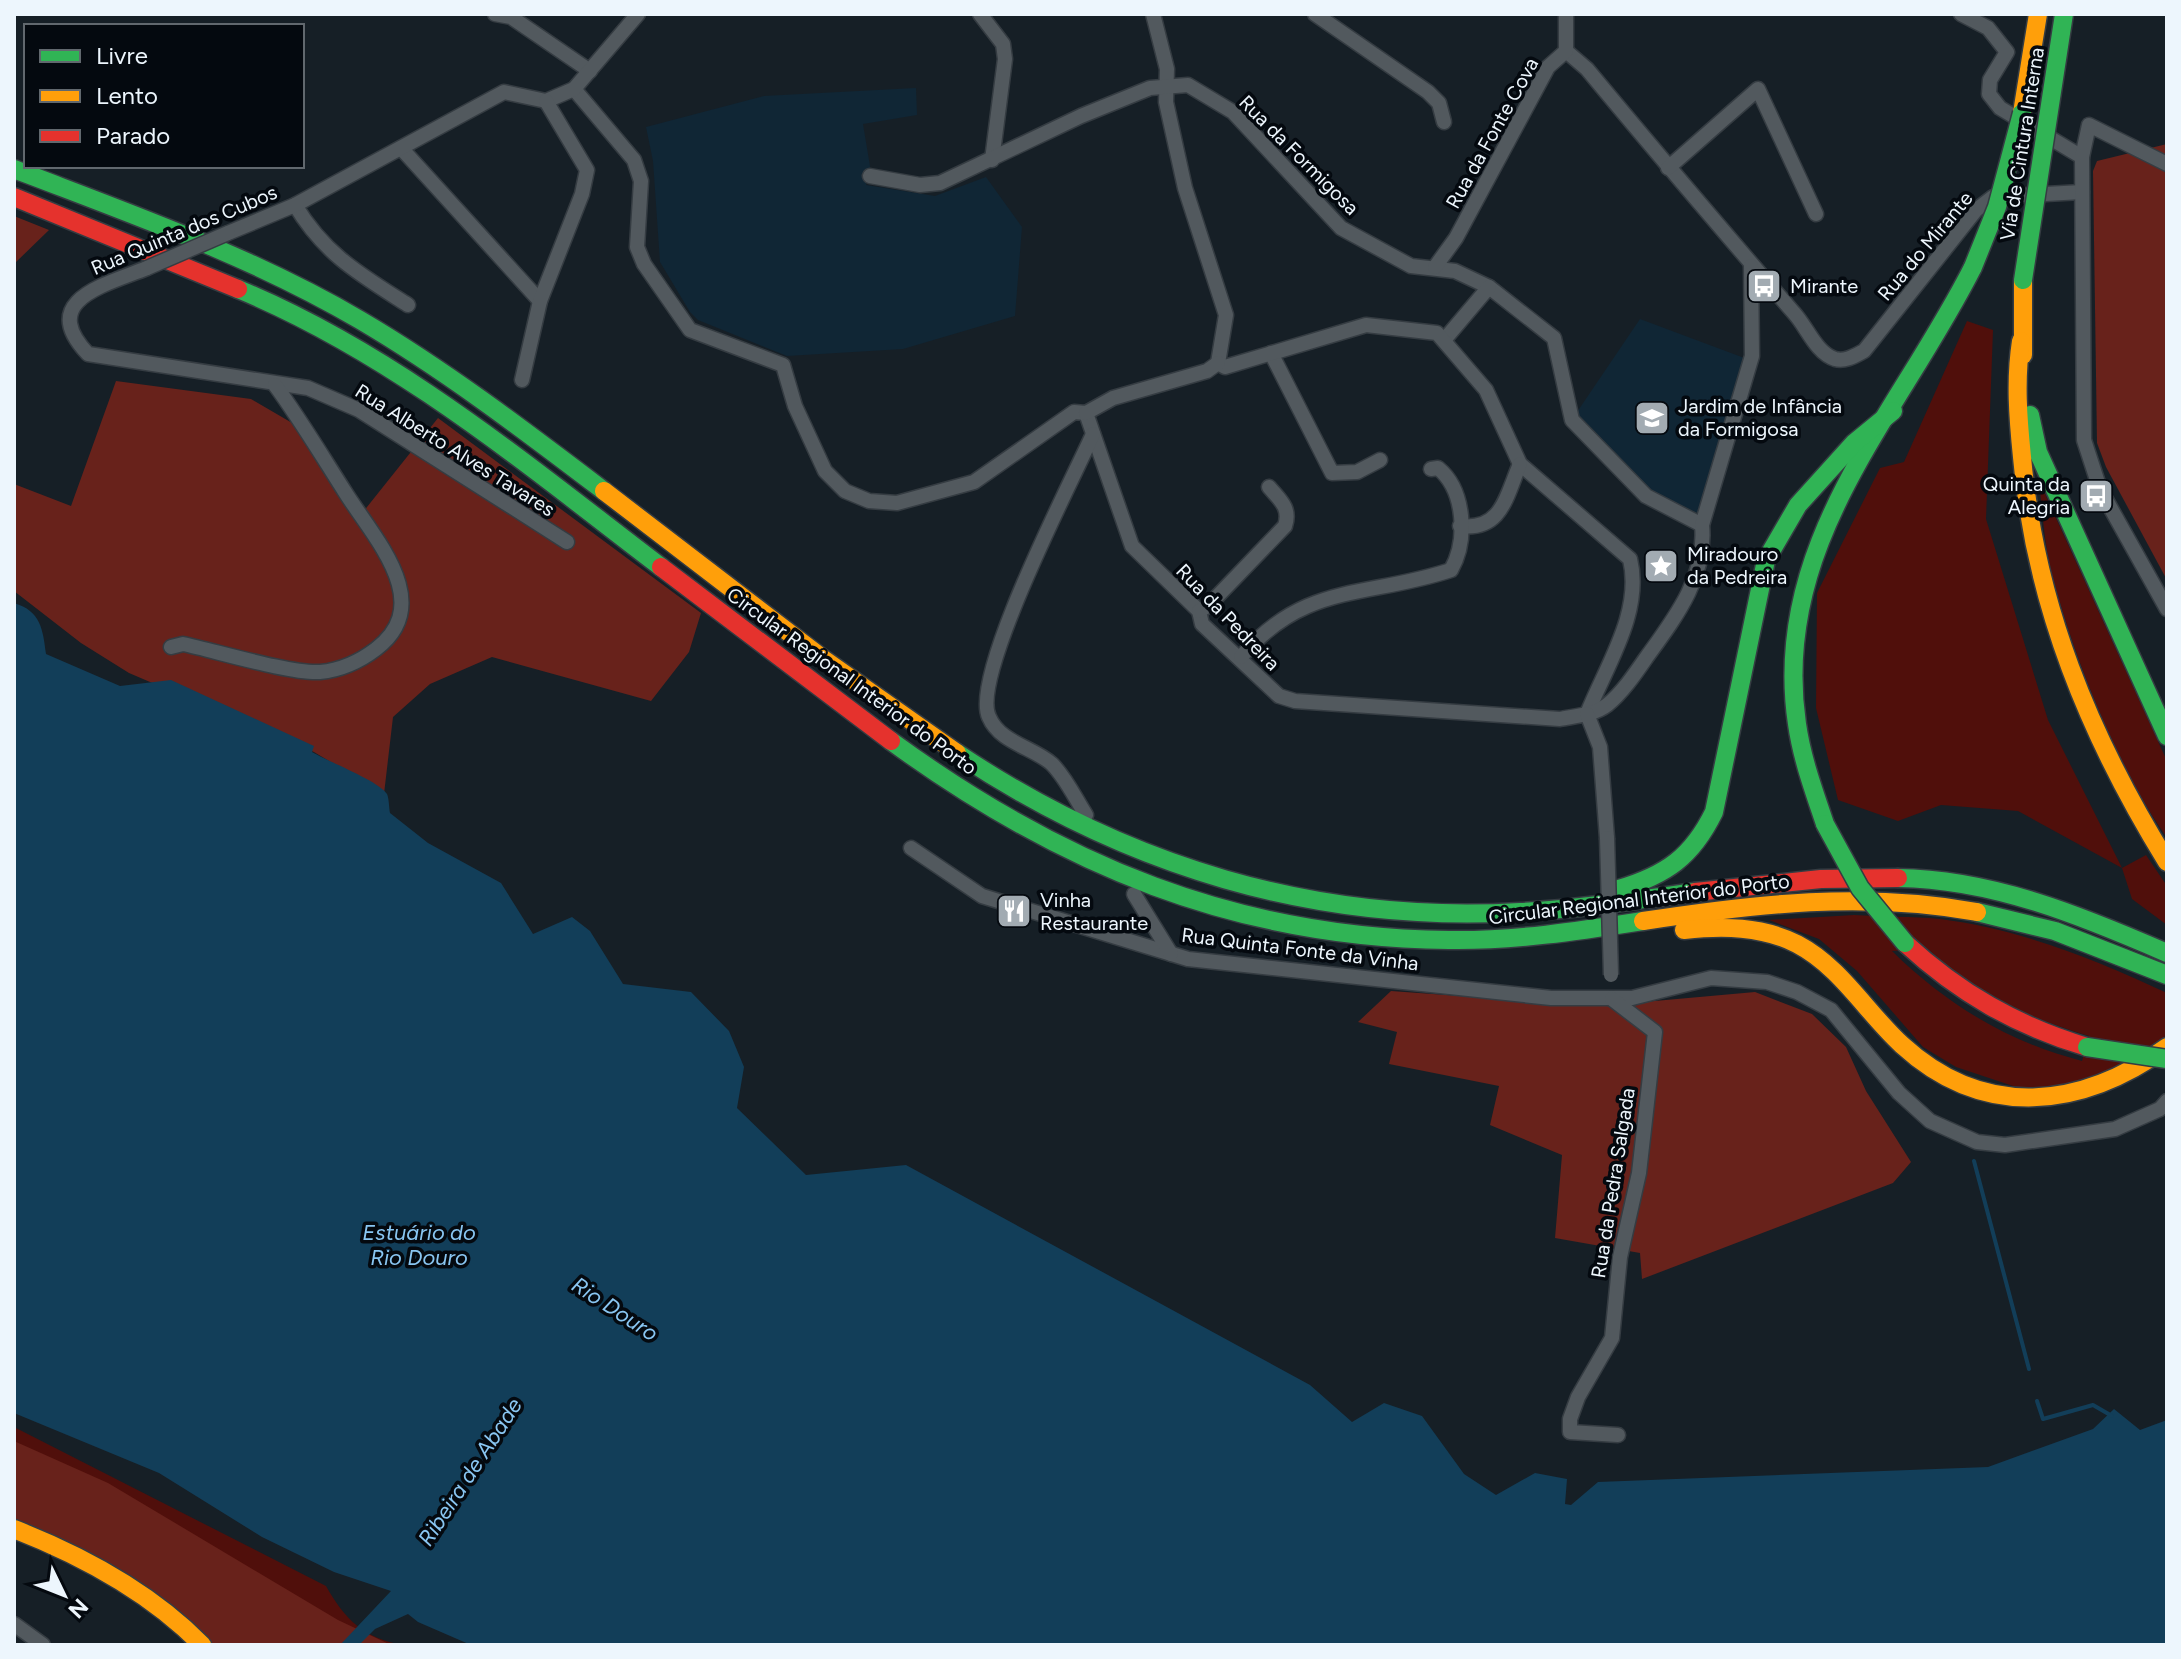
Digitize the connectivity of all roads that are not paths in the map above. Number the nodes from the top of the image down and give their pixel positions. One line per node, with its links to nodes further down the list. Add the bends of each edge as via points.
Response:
1 (495, 14): 11 (street, via 511,17)
2 (638, 14): 11 (street)
3 (980, 14): 18 (street, via 1003,44 1005,59)
4 (1153, 14): 12 (street)
5 (1315, 14): 15 (street, via 1428,92 1439,103)
6 (1566, 14): 10 (street, Rua da Fonte Cova)
7 (1961, 14): 17 (street, via 1988,28 2007,52 1990,80 1989,94 2000,108)
8 (2038, 14): 38 (main road, Via de Cintura Interna, bridge, via 2010,160 1973,267 1940,335)
9 (2064, 14): 33 (main road, Via de Cintura Interna, bridge, via 2023,280)
10 (1566, 51): 20 (street, Rua do Mirante, via 1587,69); 28 (street, Rua da Fonte Cova, via 1548,67 1456,238)
11 (590, 71): 13 (street)
12 (1169, 84): 18 (street, via 1081,116); 28 (street, Rua da Formigosa, via 1188,85 1233,112 1341,228 1411,266); 35 (street, via 1166,102 1185,188 1226,315)
13 (574, 89): 14 (street); 39 (street, via 634,160 641,181 637,247 644,264 690,330 783,365 820,461 845,491 869,501 897,503 974,482 1074,412)
14 (546, 101): 16 (street, Rua Quinta dos Cubos, via 504,92); 30 (street, via 587,170)
15 (1444, 122)
16 (401, 148): 25 (street, Rua Quinta dos Cubos); 30 (street)
17 (2082, 157): 19 (street, via 2089,125); 23 (street)
18 (992, 160): 22 (street, via 940,183)
19 (2167, 164)
20 (1668, 168): 26 (street, via 1758,89); 27 (street, Rua do Mirante)
21 (14, 169): 58 (main road, Circular Regional Interior do Porto, via 306,291 401,345 835,669 971,765 1034,802 1138,852 1232,883 1344,904)
22 (870, 176)
23 (2082, 192): 27 (street, Rua do Mirante, via 1993,197 1976,210 1864,351 1850,358 1835,359 1818,346); 48 (street, via 2084,440 2100,489)
24 (14, 197): 59 (main road, Circular Regional Interior do Porto, via 289,310 387,366 475,426 913,758 1041,838 1125,877 1224,909 1341,932 1446,940)
25 (295, 205): 31 (street, via 335,258); 37 (street, Rua Quinta dos Cubos, bridge, via 84,294 71,308 69,323 88,354)
26 (1816, 214)
27 (1751, 266): 45 (street, via 1752,356)
28 (1435, 267): 29 (street, Rua da Formigosa)
29 (1489, 287): 32 (street); 45 (street, Rua da Formigosa, via 1554,338 1572,420 1646,496)
30 (540, 301): 36 (street)
31 (408, 305)
32 (1445, 339): 34 (street, via 1423,329 1366,325); 42 (street, via 1486,390)
33 (2021, 341): 53 (main road, via 2038,452); 56 (main road, via 2016,370 2022,477 2056,634 2105,758)
34 (1271, 353): 35 (street, via 1225,367); 41 (street, via 1332,473 1357,472)
35 (1218, 363): 39 (street, via 1207,371 1113,398)
36 (522, 380)
37 (275, 385): 47 (street, Rua Alberto Alves Tavares, via 308,388 359,410); 50 (street, via 381,543 398,579 403,603 399,624 361,660 317,672 183,644)
38 (1893, 411): 58 (main road, via 1854,443 1798,505 1766,560 1714,812 1700,843 1680,865 1654,879); 65 (main road, Via de Cintura Interna, bridge, via 1853,468 1822,531 1810,564 1796,641 1803,759 1825,824 1860,888 1905,943 1961,991 2005,1017 2087,1047)
39 (1086, 413): 40 (street, Rua da Pedreira)
40 (1093, 434): 49 (street, Rua da Pedreira, via 1132,546); 54 (street, via 1023,585 986,693 987,716 996,728 1051,764)
41 (1380, 460)
42 (1520, 464): 46 (street, via 1494,518 1477,528); 52 (street, via 1630,559 1634,575 1629,617)
43 (1431, 469): 46 (street, via 1450,478 1458,492)
44 (1269, 487): 49 (street, via 1286,506 1285,526)
45 (1702, 525): 52 (street, via 1694,583 1681,609 1631,679 1606,706)
46 (1460, 526): 51 (street, via 1451,570 1307,604 1261,633)
47 (567, 542)
48 (2167, 609)
49 (1199, 611): 51 (street, Rua da Pedreira, via 1202,624)
50 (171, 647)
51 (1241, 657): 52 (street, Rua da Pedreira, via 1279,696 1295,701 1560,719)
52 (1587, 714): 63 (street, bridge, via 1600,747)
53 (2167, 736)
54 (1086, 815)
55 (911, 848): 61 (street, Rua Quinta Fonte da Vinha, via 982,896)
56 (2167, 862)
57 (1134, 894): 61 (street)
58 (1523, 911): 60 (main road, Circular Regional Interior do Porto, via 1764,881 1905,878 2037,903)
59 (1526, 937): 62 (main road, Circular Regional Interior do Porto, via 1761,904 1937,902 2030,921); 64 (main road, via 1576,942 1723,927 1794,943 1822,960 1902,1045 1935,1070 1972,1088 2013,1098 2068,1097 2104,1087)
60 (2167, 953)
61 (1171, 954): 63 (street, Rua Quinta Fonte da Vinha, via 1551,998)
62 (2167, 975)
63 (1612, 999): 66 (street, via 1711,978 1767,982 1797,992 1831,1010 1899,1093 1930,1121 1977,1142 2005,1145 2115,1129); 67 (street, Rua da Pedra Salgada, via 1655,1032 1612,1338 1578,1397 1570,1432)
64 (2167, 1047)
65 (2167, 1059)
66 (2167, 1101)
67 (1618, 1435)
68 (14, 1529): 71 (main road, via 65,1550 164,1610)
69 (14, 1624): 70 (street)
70 (43, 1645)
71 (202, 1645)

